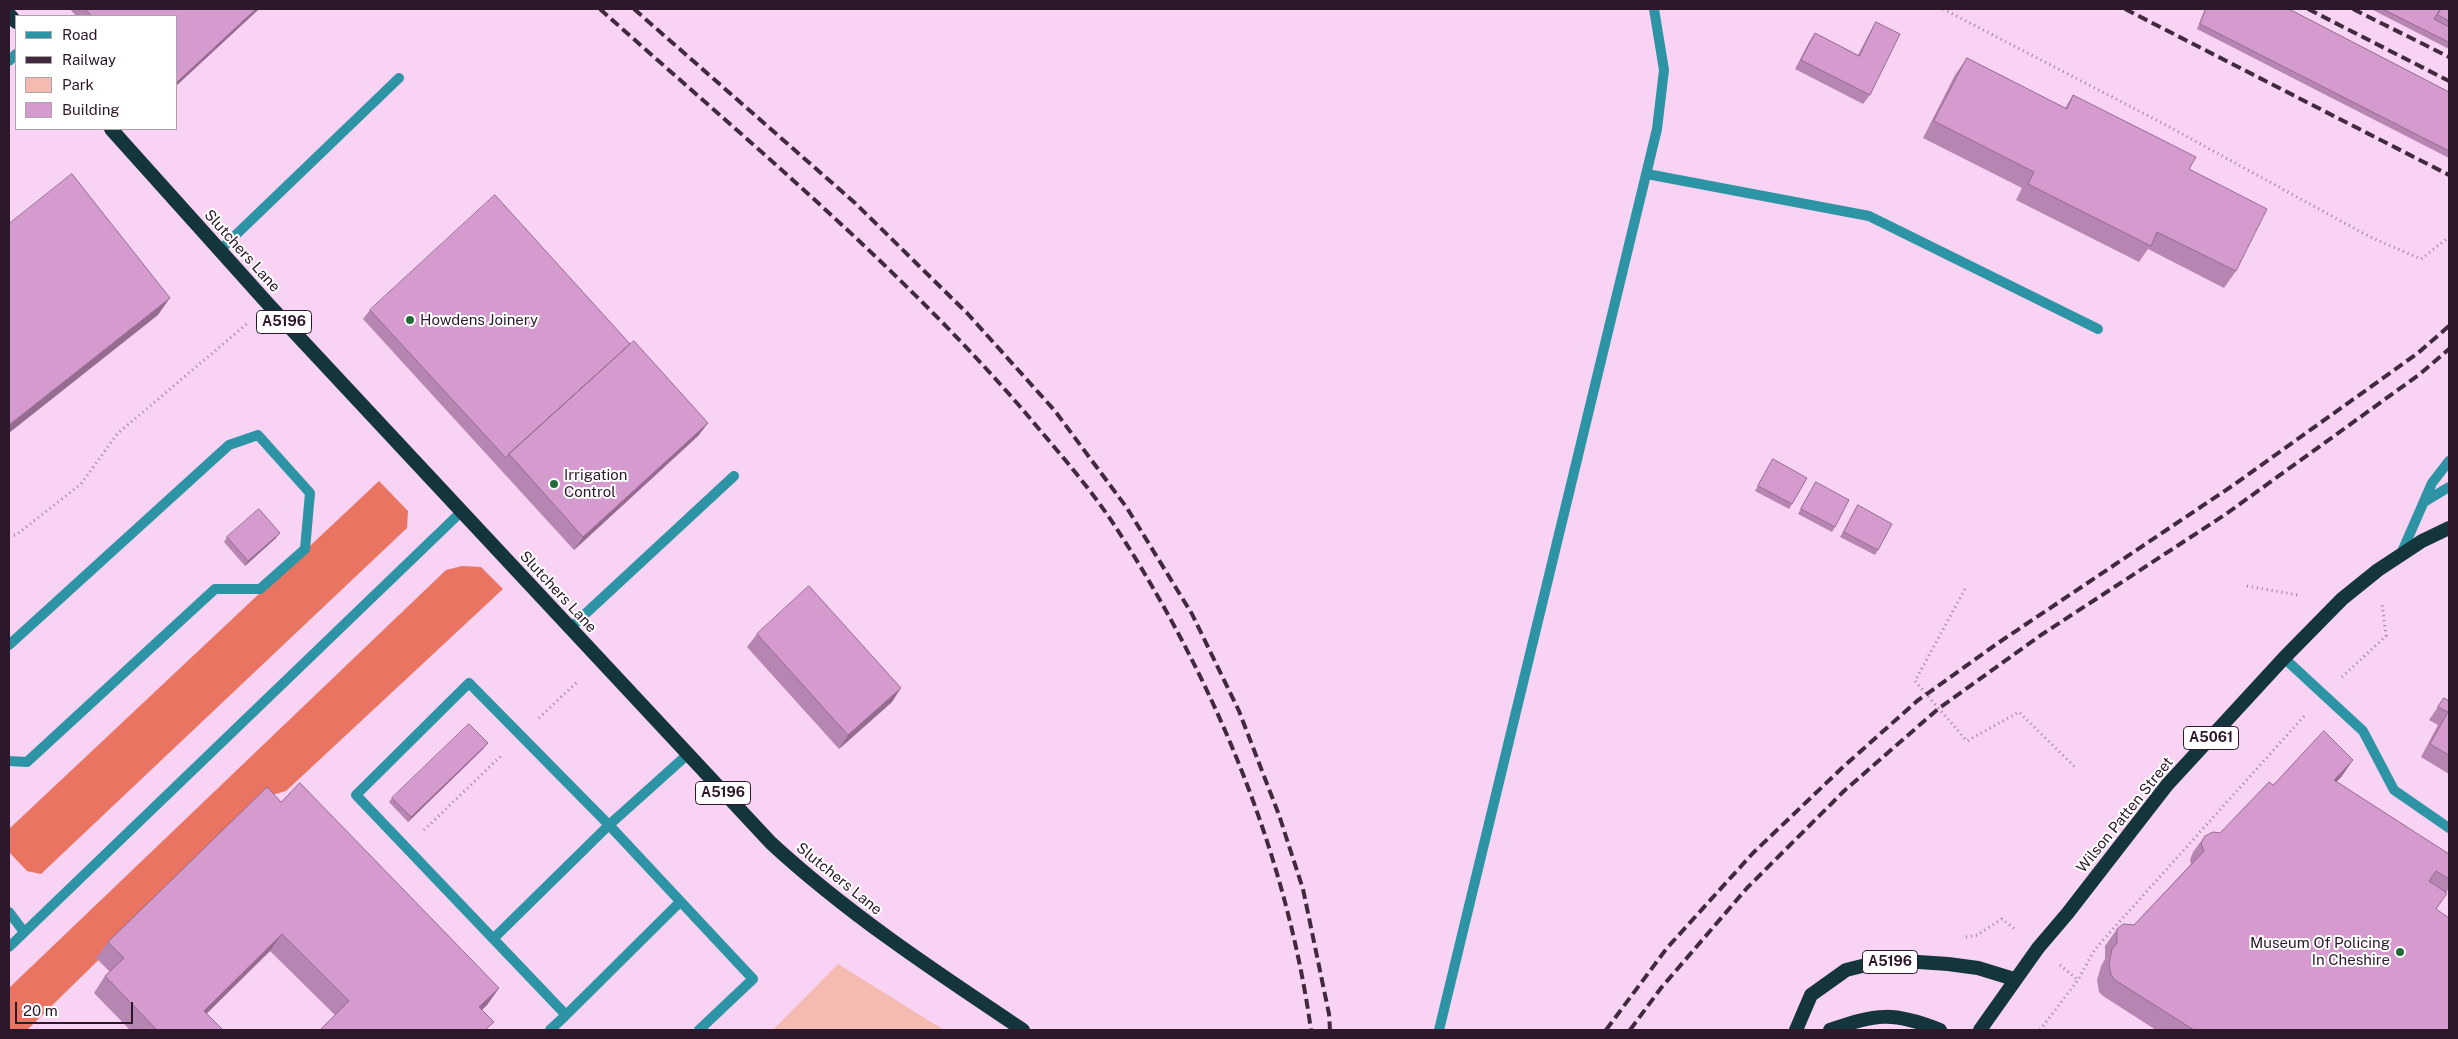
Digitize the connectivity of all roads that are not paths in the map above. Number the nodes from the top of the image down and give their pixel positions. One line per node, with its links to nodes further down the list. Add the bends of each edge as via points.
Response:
1 (1654, 9): 4 (street, via 1664,70 1657,129)
2 (399, 78): 5 (street)
3 (112, 130): 5 (highway, Slutchers Lane / A5196)
4 (1647, 174): 6 (street, via 1869,216); 31 (street)
5 (219, 251): 11 (highway, Slutchers Lane / A5196)
6 (2098, 329)
7 (2449, 460): 10 (street, via 2432,483)
8 (734, 476): 14 (street)
9 (2449, 487): 10 (street)
10 (2424, 502): 13 (street)
11 (461, 512): 14 (highway, Slutchers Lane / A5196); 23 (street)
12 (2449, 528): 13 (highway, A5061)
13 (2401, 554): 16 (highway, Wilson Patten Street / A5061, via 2342,599)
14 (570, 628): 17 (highway, Slutchers Lane / A5196)
15 (9, 645): 18 (street, via 229,446 258,435 310,493 306,549 260,589 215,589 27,762)
16 (2284, 658): 20 (street, via 2363,731 2394,790); 26 (highway, Wilson Patten Street / A5061, via 2167,785)
17 (687, 755): 19 (street); 30 (highway, Slutchers Lane / A5196, via 803,873 894,942)
18 (9, 761)
19 (610, 826): 21 (street); 24 (street); 24 (street, via 469,684 356,795)
20 (2449, 828)
21 (680, 902): 27 (street); 29 (street, via 753,979)
22 (9, 912): 23 (street)
23 (24, 932): 25 (street)
24 (494, 938): 27 (street)
25 (9, 947)
26 (2014, 979): 32 (highway, A5196, via 1978,968 1948,964 1878,962 1846,970 1811,995); 35 (highway, Wilson Patten Street / A5061)
27 (566, 1015): 28 (street)
28 (550, 1030)
29 (699, 1030)
30 (1023, 1030)
31 (1439, 1030)
32 (1796, 1030)
33 (1830, 1030): 34 (highway, via 1864,1018 1894,1016)
34 (1940, 1030)
35 (1980, 1030)

